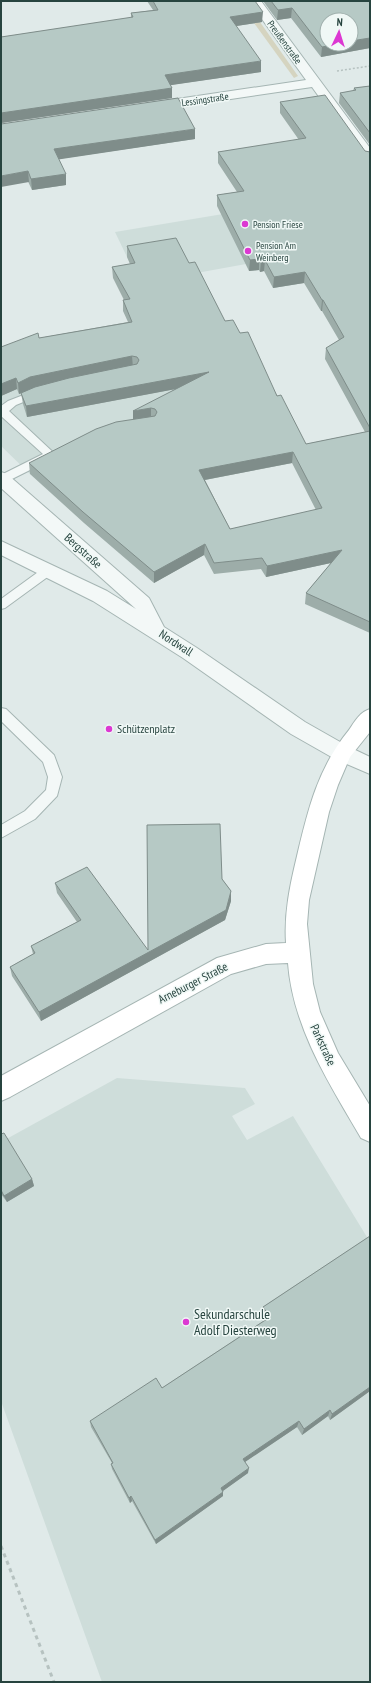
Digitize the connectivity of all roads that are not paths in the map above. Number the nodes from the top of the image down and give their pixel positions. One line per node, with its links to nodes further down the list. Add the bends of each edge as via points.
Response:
1 (255, 1): 2 (street, Preußenstraße)
2 (312, 79): 3 (street, Lessingstraße); 4 (street, Preußenstraße)
3 (137, 109)
4 (370, 158)
5 (51, 389): 6 (lane, via 36,392 12,403)
6 (2, 412): 8 (lane)
7 (62, 449): 8 (lane)
8 (50, 455): 9 (lane)
9 (2, 478): 13 (street, Bergstraße, via 142,603)
10 (1, 547): 11 (street, Nordwall)
11 (49, 570): 12 (lane); 13 (street, Nordwall, via 100,596)
12 (1, 605)
13 (156, 631): 16 (street, Nordwall, via 298,728)
14 (1, 713): 18 (lane, via 49,759 55,777 52,792 30,814)
15 (370, 717): 16 (main road)
16 (342, 753): 17 (street, Nordwall); 19 (main road, via 327,785 310,844 298,900)
17 (370, 766)
18 (1, 832)
19 (297, 953): 20 (main road, Arneburger Straße, via 266,954 225,965); 21 (main road, Parkstraße, via 302,991 318,1037)
20 (1, 1089)
21 (370, 1130)

